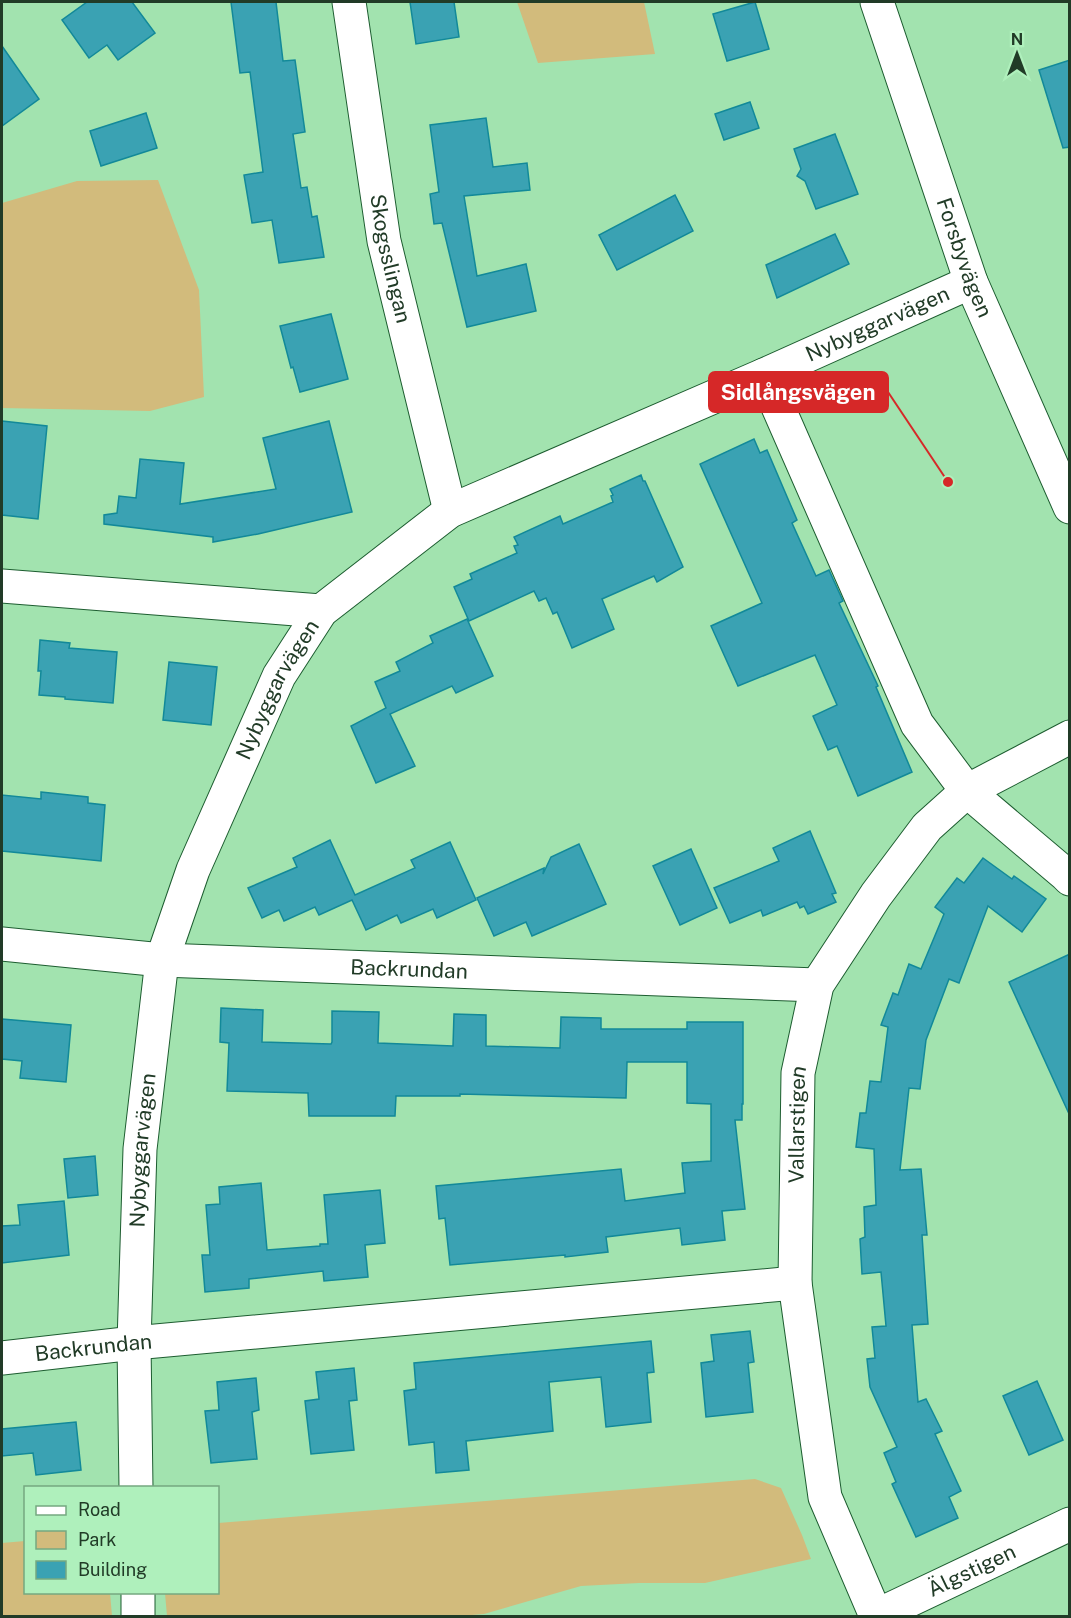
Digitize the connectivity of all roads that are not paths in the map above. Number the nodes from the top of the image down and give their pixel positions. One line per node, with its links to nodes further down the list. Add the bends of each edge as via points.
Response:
1 (349, 2): 6 (street, Skogsslingan, via 384,241)
2 (877, 2): 3 (street, Forsbyvägen)
3 (971, 282): 4 (street, Nybyggarvägen); 5 (street, Forsbyvägen)
4 (764, 375): 6 (street, Nybyggarvägen); 10 (street, via 917,724)
5 (1070, 507)
6 (450, 511): 8 (street, Nybyggarvägen)
7 (2, 586): 8 (street)
8 (321, 611): 13 (street, Nybyggarvägen, via 279,676 194,870)
9 (1070, 737): 10 (street, Vallarstigen)
10 (967, 791): 11 (street); 14 (street, Vallarstigen, via 927,827)
11 (1070, 879)
12 (2, 944): 13 (street, Backrundan)
13 (162, 960): 14 (street, Backrundan); 16 (street, Nybyggarvägen, via 140,1149)
14 (817, 985): 15 (street, Vallarstigen, via 798,1073)
15 (795, 1283): 16 (street, Backrundan); 22 (street, Vallarstigen, via 825,1497)
16 (134, 1343): 17 (street, Backrundan); 18 (street, Nybyggarvägen)
17 (2, 1358)
18 (136, 1486)
19 (1070, 1524): 22 (street, Älgstigen)
20 (138, 1594): 21 (street)
21 (138, 1617)
22 (876, 1617)

